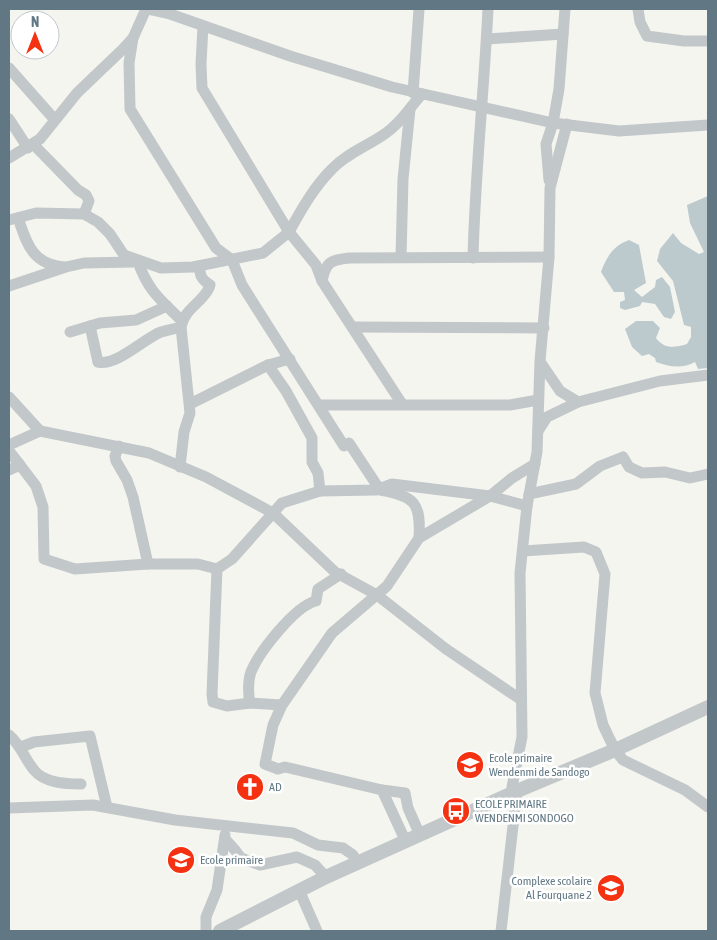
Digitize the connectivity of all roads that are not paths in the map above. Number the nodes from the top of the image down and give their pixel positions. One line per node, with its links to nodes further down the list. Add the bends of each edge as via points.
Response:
1 (146, 9): 6 (street); 8 (street)
2 (419, 9): 12 (street)
3 (488, 9): 9 (street)
4 (565, 9): 7 (street)
5 (638, 9): 10 (street, via 647,36)
6 (203, 26): 12 (street); 25 (street, via 202,88)
7 (563, 34): 9 (street); 17 (street)
8 (133, 38): 16 (street, via 84,85); 29 (street, via 129,63 130,109 216,248)
9 (487, 39): 14 (street)
10 (708, 41)
11 (9, 68): 16 (street)
12 (418, 94): 13 (street); 14 (street)
13 (410, 107): 25 (street, via 402,120 386,133 332,168 313,191); 26 (street, via 403,179)
14 (483, 107): 17 (street); 28 (street, via 474,187)
15 (9, 119): 20 (street)
16 (55, 120): 20 (street)
17 (553, 123): 18 (street); 22 (street, via 546,144)
18 (567, 124): 19 (street, via 619,131); 22 (street)
19 (708, 125)
20 (31, 146): 21 (street); 23 (street, via 86,195 89,201)
21 (9, 158)
22 (550, 188): 27 (street)
23 (84, 214): 24 (street, via 36,213); 30 (street, via 110,234 124,255)
24 (13, 219): 32 (street, via 32,252 52,266)
25 (289, 232): 29 (street, via 263,253); 33 (street, via 316,265)
26 (401, 257): 28 (street); 33 (street, via 331,261 324,268)
27 (549, 257): 28 (street); 39 (street)
28 (473, 258)
29 (232, 260): 31 (street); 41 (street, via 242,285)
30 (141, 263): 31 (street, via 161,268); 32 (street, via 94,262); 35 (street, via 145,282)
31 (200, 266): 36 (street, via 199,273 210,284 208,291)
32 (66, 267): 34 (street)
33 (322, 281): 38 (street)
34 (9, 286)
35 (168, 306): 36 (street); 37 (street, via 136,320)
36 (181, 324): 37 (street, via 138,344 123,355 102,362 98,362); 48 (street)
37 (90, 326): 40 (street)
38 (352, 327): 39 (street); 49 (street)
39 (544, 328): 42 (street)
40 (70, 332)
41 (290, 359): 43 (street); 50 (street)
42 (540, 361): 46 (street); 47 (street, via 560,391)
43 (268, 365): 48 (street); 62 (street, via 312,438 312,462 318,473)
44 (708, 375): 47 (street, via 660,381)
45 (9, 397): 51 (street)
46 (538, 400): 49 (street, via 510,405); 52 (street)
47 (578, 402): 52 (street, via 547,417)
48 (190, 404): 58 (street)
49 (402, 404): 50 (street)
50 (319, 405): 61 (street, via 344,446 349,443)
51 (40, 431): 53 (street); 54 (street)
52 (538, 431): 56 (street)
53 (9, 445)
54 (120, 446): 58 (street, via 149,453); 69 (street, via 116,461 133,497)
55 (9, 451): 57 (street)
56 (535, 464): 63 (street); 64 (street)
57 (20, 465): 59 (street); 69 (street, via 36,486 43,507 44,559 75,569)
58 (180, 467): 66 (street, via 212,480)
59 (9, 470)
60 (708, 474): 63 (street, via 690,478 665,472 642,472 629,467 623,457 596,469 576,484)
61 (380, 490): 62 (street); 64 (street, via 392,484); 67 (street, via 411,499 420,518)
62 (320, 491): 66 (street, via 282,504)
63 (530, 494): 65 (street)
64 (490, 496): 65 (street); 67 (street)
65 (527, 506): 68 (street)
66 (273, 513): 70 (street, via 232,559); 71 (street, via 335,572)
67 (419, 538): 72 (street, via 396,574)
68 (523, 551): 73 (street, via 520,573); 79 (street, via 584,547 596,552 605,574 595,693 603,725)
69 (148, 564): 70 (street, via 198,564)
70 (218, 569): 74 (street, via 213,702 227,706)
71 (341, 574): 72 (street); 74 (street, via 318,589 316,601 303,606 267,648 251,671)
72 (377, 595): 73 (street, via 446,649); 75 (street, via 332,633)
73 (520, 699): 82 (street, via 524,716 512,787)
74 (250, 703): 75 (street)
75 (282, 705): 81 (street, via 273,725 264,764)
76 (708, 707): 79 (street)
77 (9, 735): 78 (street)
78 (21, 747): 80 (street, via 34,771 62,784); 85 (street, via 34,742 90,736)
79 (615, 750): 82 (street); 83 (street, via 623,760 685,790)
80 (81, 784)
81 (382, 790): 87 (street, via 405,793); 89 (street)
82 (517, 791): 87 (street); 93 (street)
83 (708, 807)
84 (9, 808): 85 (street, via 84,805)
85 (107, 808): 86 (street)
86 (226, 826): 88 (street); 90 (street, via 293,833 318,845 343,848 353,855)
87 (420, 835): 89 (street)
88 (225, 840): 91 (street, via 240,858 260,865 297,857 315,865); 94 (street, via 217,890 206,917)
89 (406, 842): 90 (street)
90 (357, 864): 91 (street)
91 (326, 878): 92 (street)
92 (300, 890): 95 (street); 96 (street)
93 (498, 930)
94 (206, 931)
95 (220, 931)
96 (317, 931)

